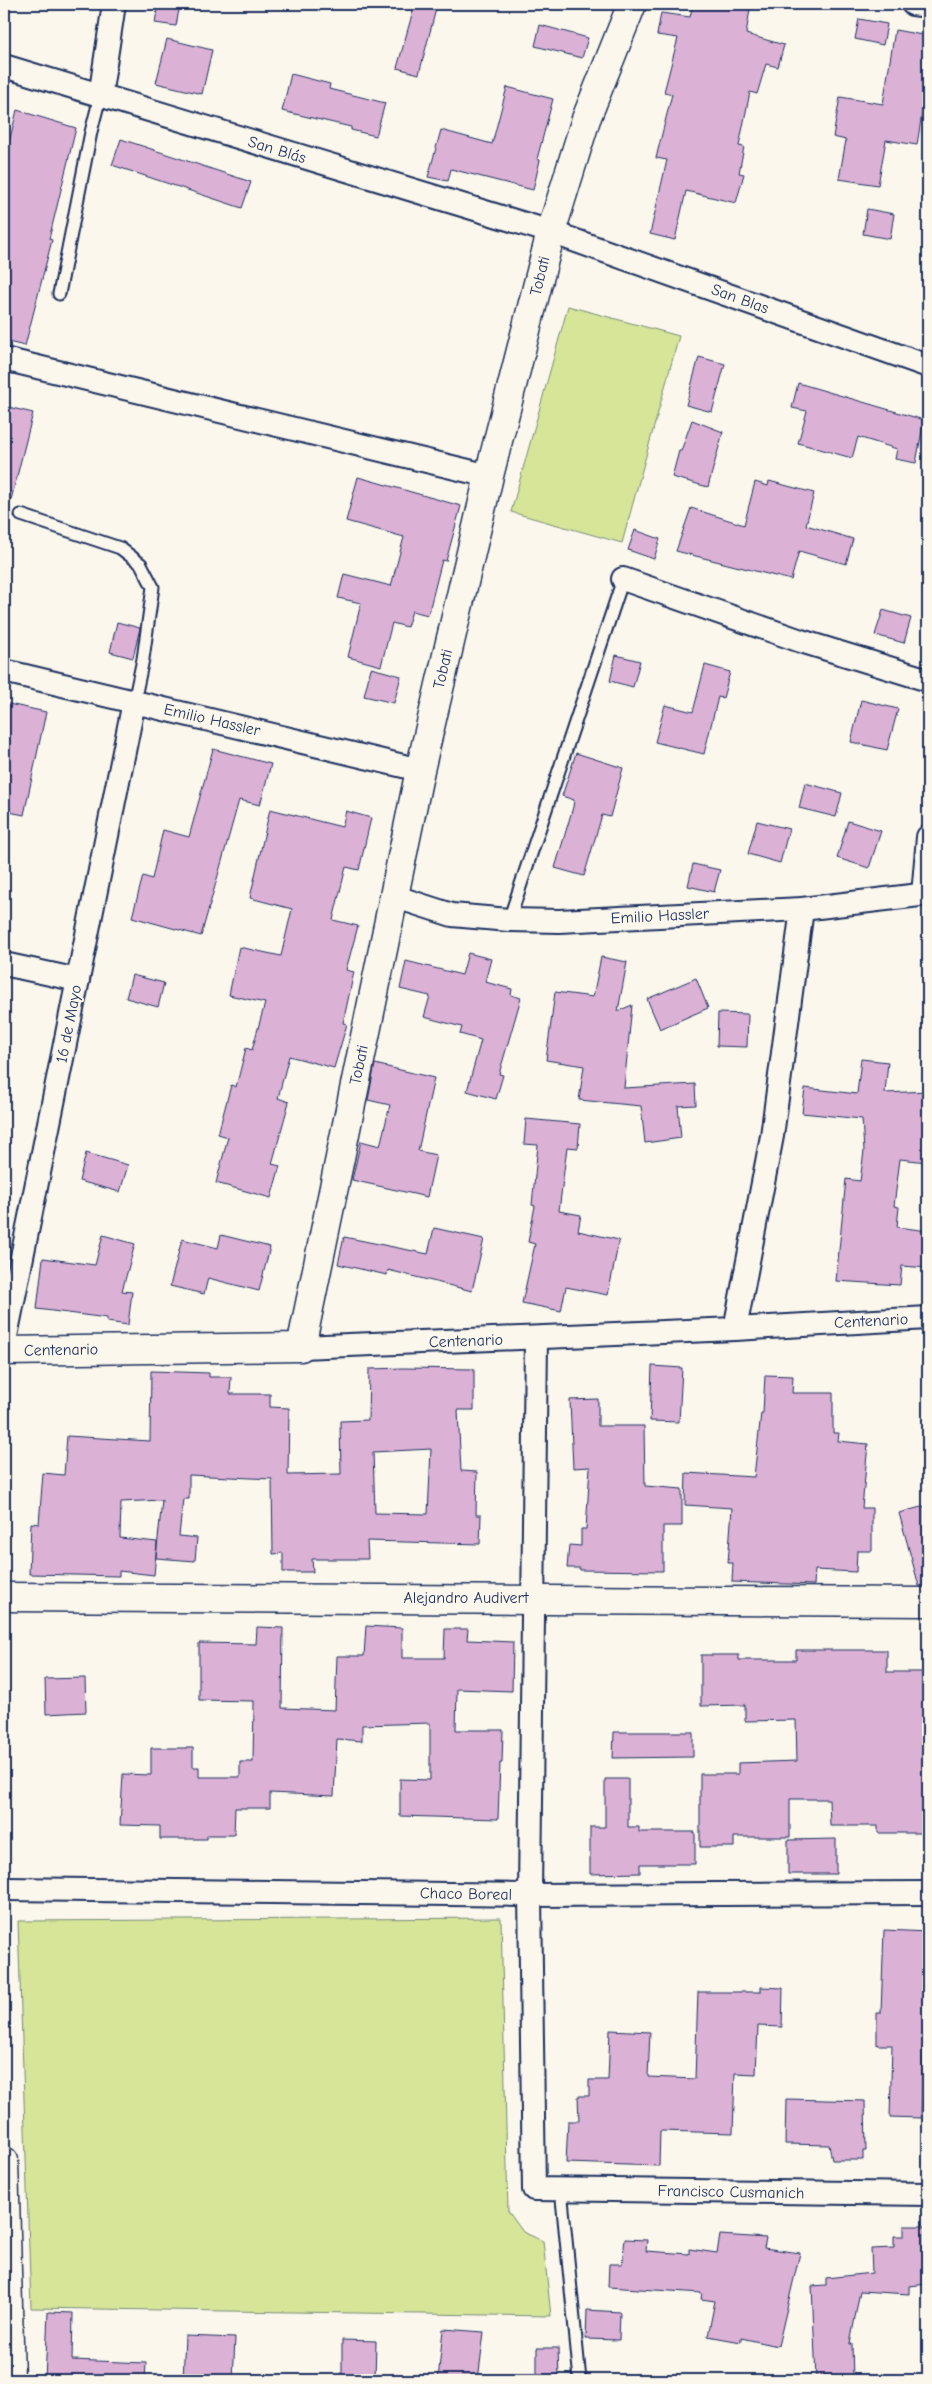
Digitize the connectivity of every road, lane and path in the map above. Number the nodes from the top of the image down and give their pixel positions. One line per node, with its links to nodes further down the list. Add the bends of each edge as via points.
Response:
1 (114, 4): 6 (street)
2 (632, 4): 7 (street, Tobati, via 586,119)
3 (913, 4): 4 (street)
4 (928, 6)
5 (4, 66): 6 (street, San Blás)
6 (100, 97): 7 (street, San Blás); 8 (lane)
7 (551, 232): 10 (street, San Blas); 11 (street, Tobati)
8 (59, 294)
9 (4, 358): 11 (street)
10 (928, 366)
11 (489, 476): 17 (street, Tobati)
12 (21, 515): 16 (lane, via 120,548 141,564 153,587)
13 (623, 579): 15 (street, via 801,641); 22 (lane)
14 (4, 672): 16 (street, Emilio Hassler)
15 (928, 680)
16 (134, 702): 17 (street, Emilio Hassler); 24 (street, 16 de Mayo)
17 (420, 770): 20 (street, Tobati)
18 (928, 837): 19 (street)
19 (925, 894): 21 (street, Emilio Hassler)
20 (393, 896): 22 (street, Emilio Hassler, via 452,915); 29 (street, Tobati)
21 (802, 908): 22 (street, Emilio Hassler, via 559,921); 26 (street, via 772,1136)
22 (509, 920)
23 (4, 964): 24 (street)
24 (78, 980): 28 (street, 16 de Mayo)
25 (928, 1318): 26 (street, Centenario)
26 (735, 1329): 27 (street, Centenario)
27 (536, 1338): 29 (street, Centenario); 32 (street)
28 (4, 1346)
29 (301, 1347): 30 (street, Centenario)
30 (4, 1351)
31 (4, 1597): 32 (street, Alejandro Audivert)
32 (533, 1598): 33 (street, Alejandro Audivert); 36 (street)
33 (928, 1602)
34 (4, 1889): 36 (street, Chaco Boreal)
35 (928, 1893): 36 (street, Chaco Boreal)
36 (530, 1895): 38 (street, Francisco Cusmanich, via 534,2189)
37 (4, 2161): 40 (street)
38 (561, 2189): 39 (street, Francisco Cusmanich); 41 (lane)
39 (928, 2194)
40 (10, 2380)
41 (580, 2380)

